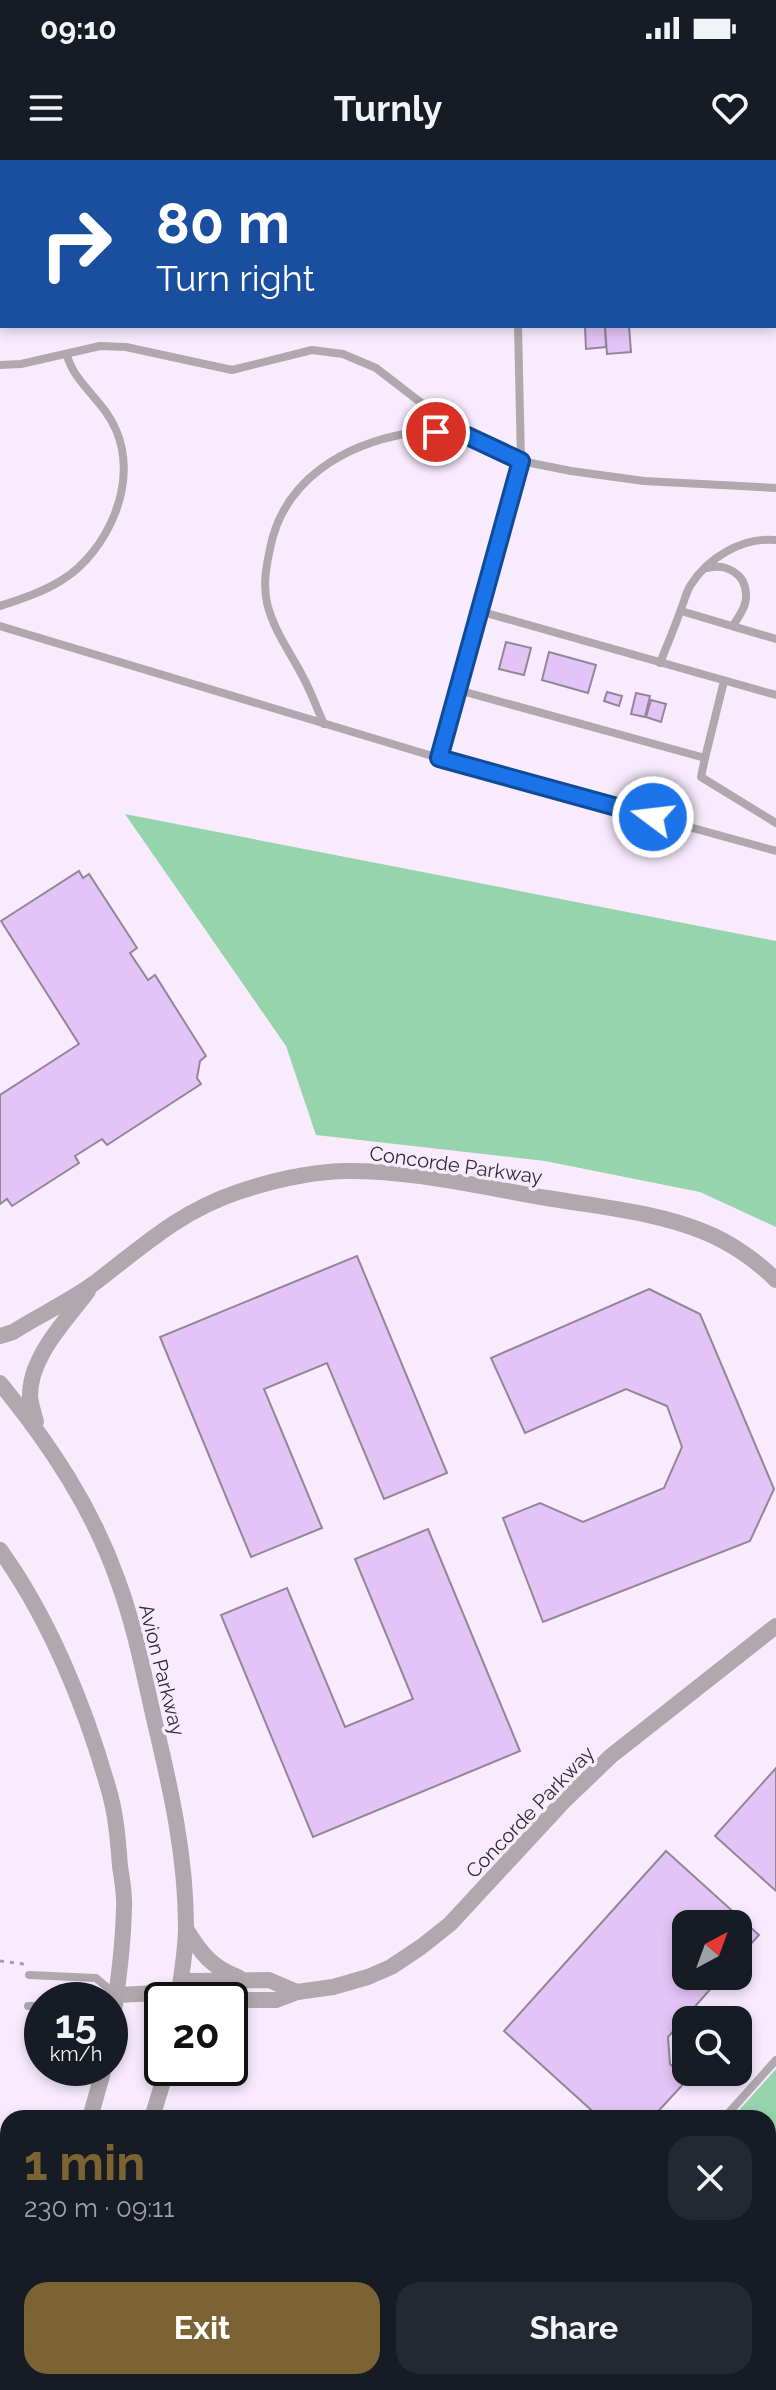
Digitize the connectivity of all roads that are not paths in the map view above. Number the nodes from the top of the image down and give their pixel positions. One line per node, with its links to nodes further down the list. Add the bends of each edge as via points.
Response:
1 (518, 328): 5 (lane)
2 (66, 354): 3 (lane); 4 (lane, via 100,346 126,347 232,370 312,350 343,354 376,368); 9 (lane, via 118,433 123,457 116,511 104,538 63,580)
3 (0, 365)
4 (459, 432): 5 (lane); 19 (lane, via 412,432 345,453 301,485 274,528 265,577 267,601 277,633)
5 (521, 461): 6 (lane, via 644,481); 10 (lane)
6 (776, 488)
7 (776, 540): 8 (lane, via 743,543)
8 (703, 569): 11 (lane, via 689,587); 13 (lane, via 720,565 743,582 747,596)
9 (0, 606)
10 (479, 611): 15 (lane); 17 (lane)
11 (681, 611): 13 (lane); 15 (lane)
12 (0, 626): 19 (lane)
13 (733, 626): 14 (lane)
14 (776, 639)
15 (660, 663): 16 (lane)
16 (724, 681): 18 (lane); 21 (lane)
17 (458, 690): 20 (lane); 21 (lane)
18 (776, 695)
19 (324, 724): 20 (lane)
20 (439, 758): 23 (lane)
21 (705, 758): 22 (lane, via 701,777)
22 (776, 823)
23 (776, 851)
24 (776, 1280): 25 (street, Concorde Parkway, via 709,1234 655,1217 431,1178 340,1171 280,1180 209,1204 146,1241)
25 (94, 1284): 26 (street, Concorde Parkway); 28 (street, Concorde Parkway, via 32,1375 30,1398)
26 (0, 1336)
27 (0, 1383): 28 (street, Avion Parkway)
28 (37, 1429): 31 (street, Avion Parkway, via 98,1533 134,1631 174,1806)
29 (0, 1550): 35 (street, via 57,1648 109,1788 124,1907)
30 (776, 1626): 38 (street, Concorde Parkway, via 611,1756 450,1924 421,1947 368,1977)
31 (186, 1929): 33 (street, via 221,1971); 36 (street, Avion Parkway)
32 (29, 1975): 34 (lane)
33 (247, 1980): 37 (street, Concorde Parkway); 38 (street, Concorde Parkway, via 269,1980)
34 (99, 1982)
35 (114, 1982)
36 (184, 1982)
37 (190, 1982)
38 (297, 1992): 39 (street, Concorde Parkway, via 276,2000)
39 (248, 2000)
40 (776, 2060): 45 (lane)
41 (99, 2086): 43 (street)
42 (162, 2086): 44 (street)
43 (92, 2110)
44 (154, 2110)
45 (731, 2110)

